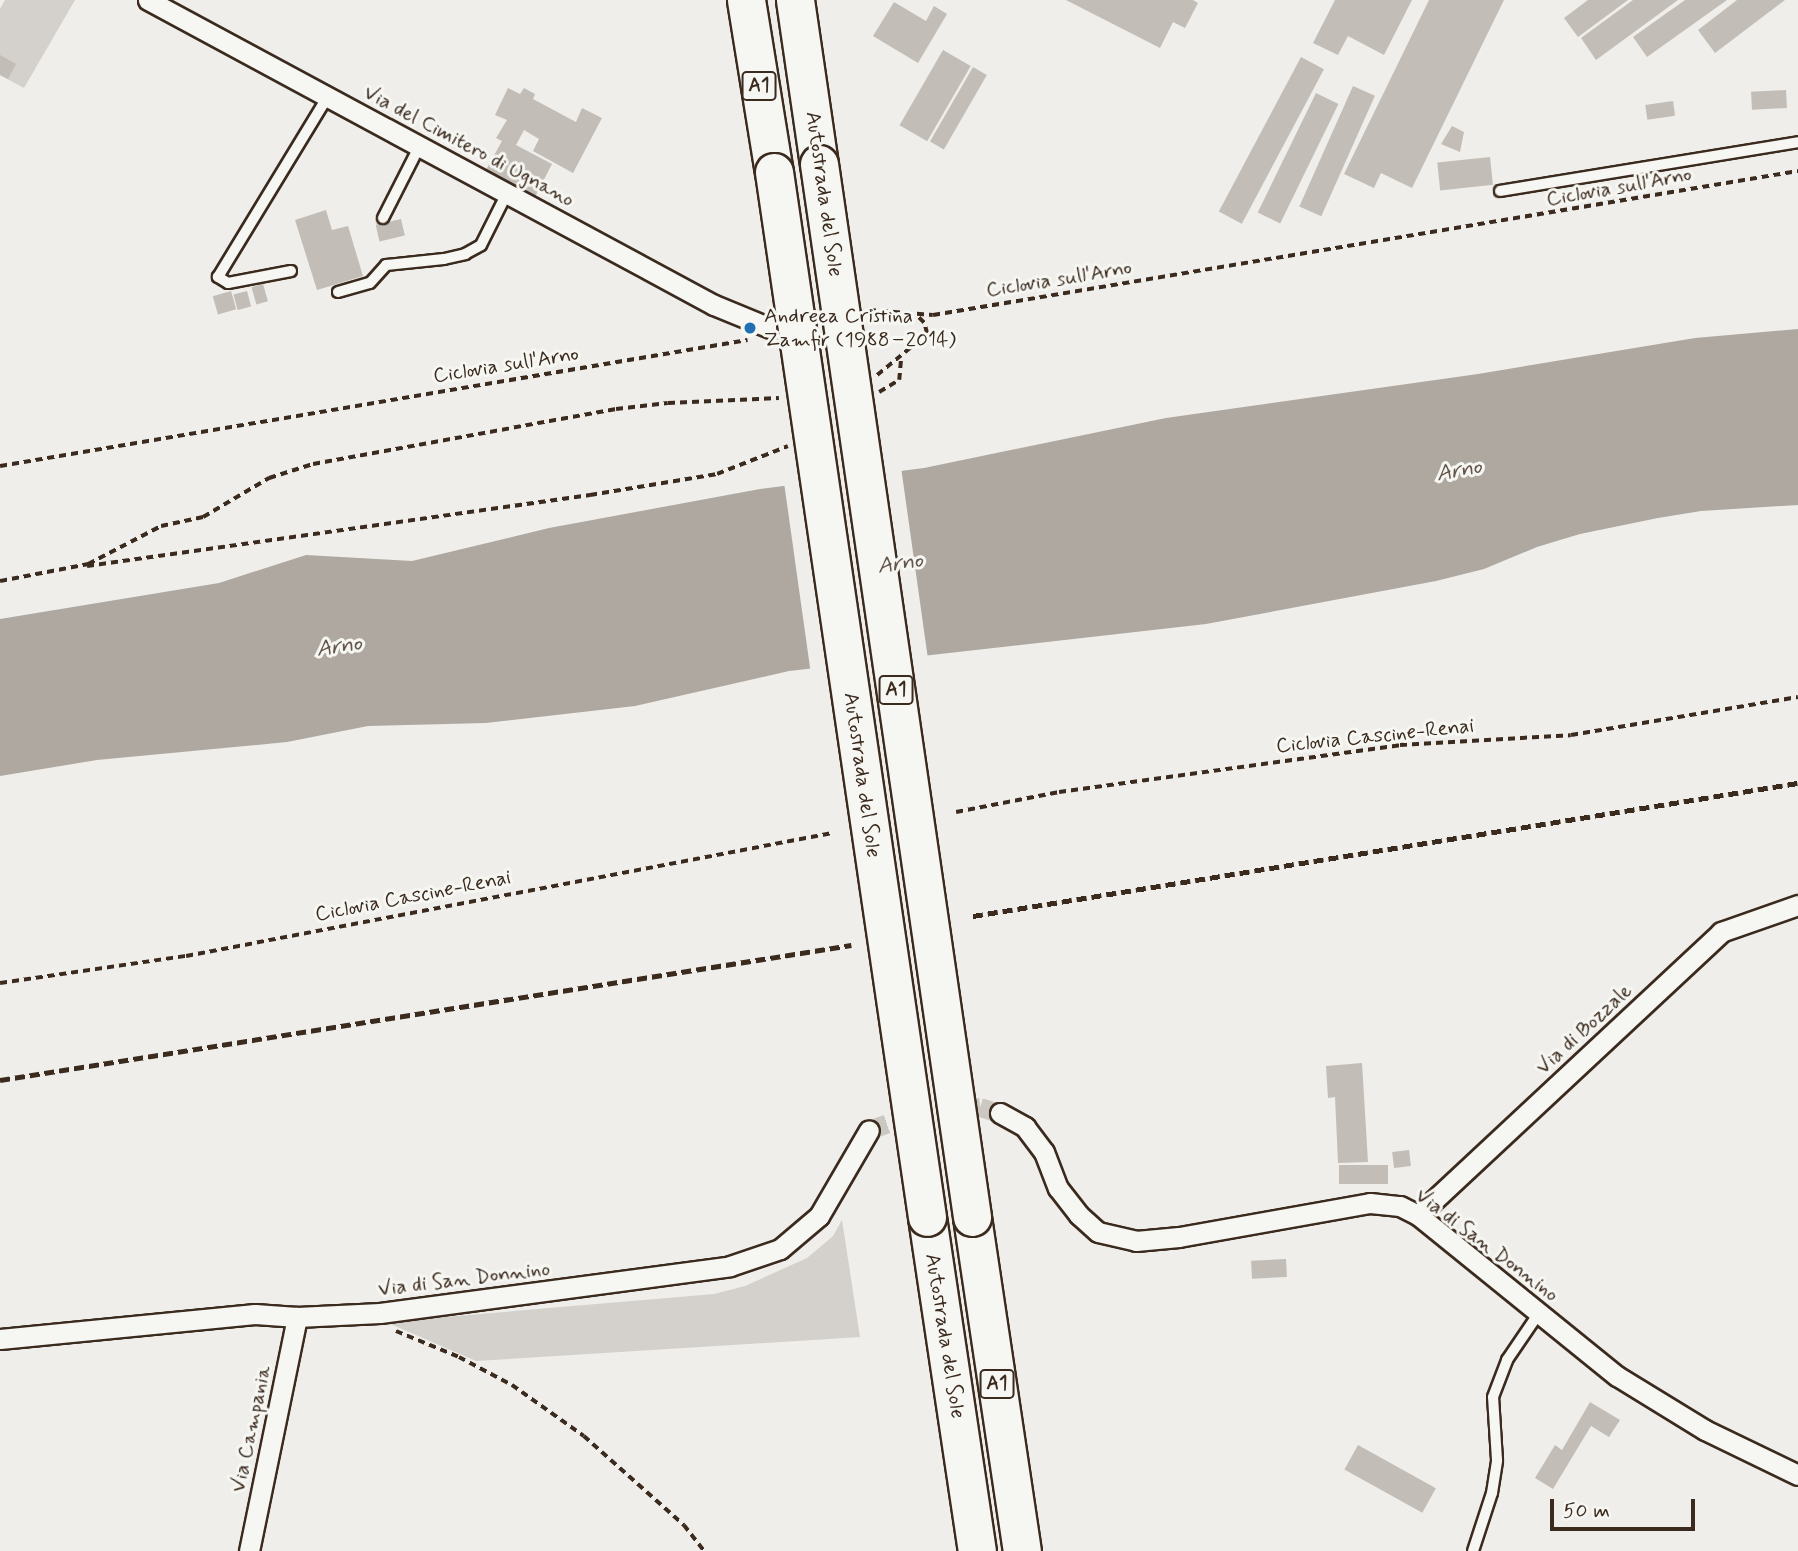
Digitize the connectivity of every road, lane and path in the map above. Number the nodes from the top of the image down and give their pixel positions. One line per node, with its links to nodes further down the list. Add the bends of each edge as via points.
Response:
1 (148, 0): 4 (street, Via del Cimitero di Ugnano)
2 (746, 0): 39 (highway, Autostrada del Sole / A1, bridge)
3 (795, 0): 40 (highway, Autostrada del Sole / A1, bridge)
4 (328, 96): 6 (street, Via del Cimitero di Ugnano); 11 (lane, via 218,277 228,283)
5 (1798, 142): 8 (lane)
6 (421, 145): 9 (street, Via del Cimitero di Ugnano); 10 (lane)
7 (1798, 171): 14 (path, Ciclovia sull'Arno, via 947,313)
8 (1500, 191)
9 (507, 192): 12 (lane, via 481,245 454,257 386,265 370,283); 15 (street, Via del Cimitero di Ugnano, via 715,305)
10 (383, 218)
11 (291, 271)
12 (338, 292)
13 (866, 310): 14 (path, Ciclovia sull'Arno)
14 (915, 314): 16 (path, via 925,323 927,334)
15 (770, 328): 21 (path, Ciclovia sull'Arno, via 742,342)
16 (901, 357): 17 (path); 18 (path, via 898,380)
17 (874, 377)
18 (876, 393)
19 (787, 397): 22 (path, via 617,409 313,464 269,478 202,517 161,526 88,564)
20 (797, 440): 22 (path, via 717,474)
21 (0, 466)
22 (71, 568): 23 (path)
23 (0, 581)
24 (1798, 696): 25 (path, Ciclovia Cascine-Renai, via 1571,735 1400,745 1059,792)
25 (956, 812)
26 (832, 833): 28 (path, Ciclovia Cascine-Renai, via 186,956)
27 (1798, 905): 31 (street, Via di Bozzale, via 1721,932)
28 (0, 983)
29 (1000, 1112): 31 (street, Via di San Donnino, via 1025,1127 1044,1152 1058,1188 1098,1232 1136,1241 1179,1237 1370,1203 1400,1206)
30 (869, 1130): 33 (street, Via di San Donnino, via 819,1216 780,1249 730,1266 380,1313)
31 (1418, 1215): 32 (street, Via di San Donnino)
32 (1539, 1313): 36 (street, Via di San Donnino, via 1665,1408); 41 (lane, via 1507,1360 1493,1397 1497,1460)
33 (297, 1317): 35 (street, Via di San Donnino, via 254,1314); 37 (street, Via Campania)
34 (392, 1329): 38 (path, via 512,1385 584,1436 684,1525)
35 (0, 1339)
36 (1798, 1475)
37 (249, 1551)
38 (704, 1551)
39 (977, 1551)
40 (1022, 1551)
41 (1474, 1551)

